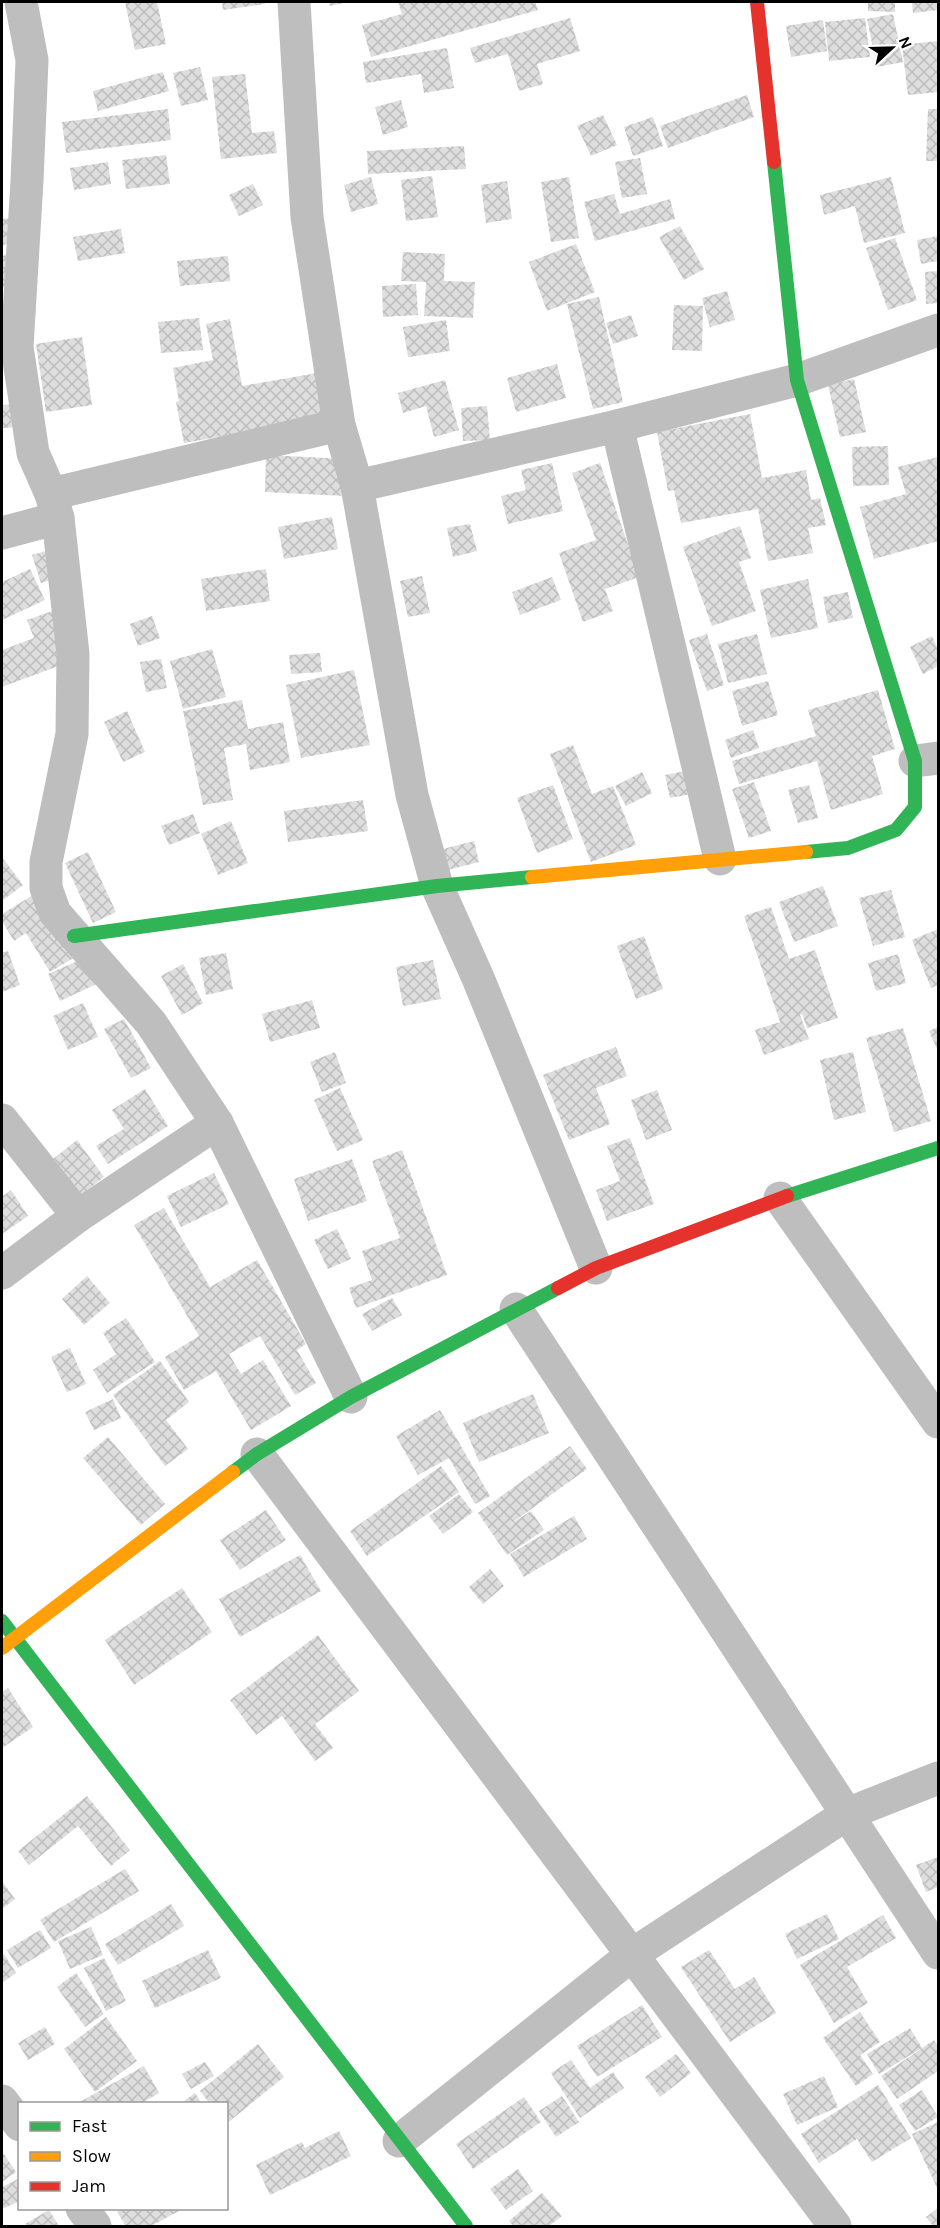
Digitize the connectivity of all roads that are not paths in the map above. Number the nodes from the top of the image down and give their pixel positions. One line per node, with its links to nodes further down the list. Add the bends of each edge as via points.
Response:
1 (21, 2): 9 (street, via 32,60 17,347 33,453)
2 (294, 2): 6 (street, via 307,218)
3 (757, 2): 5 (street)
4 (939, 330): 5 (street)
5 (797, 380): 7 (street); 11 (street)
6 (339, 424): 8 (street); 9 (street)
7 (617, 426): 8 (street); 12 (street)
8 (357, 486): 13 (street, via 412,795)
9 (54, 506): 10 (street); 14 (street, via 73,654 72,734 46,862 46,888 55,913)
10 (2, 533)
11 (927, 759): 12 (street, via 915,807 896,830 848,848)
12 (720, 859): 13 (street)
13 (437, 886): 14 (street); 20 (street)
14 (74, 936): 16 (street, via 151,1023)
15 (2, 1120): 19 (street)
16 (217, 1123): 19 (street); 23 (street)
17 (939, 1148): 18 (street)
18 (780, 1198): 20 (street); 24 (street)
19 (78, 1216): 21 (street)
20 (596, 1268): 22 (street)
21 (2, 1274)
22 (516, 1309): 23 (street); 30 (street)
23 (351, 1397): 25 (street)
24 (939, 1422)
25 (257, 1454): 27 (street); 32 (street)
26 (2, 1621): 27 (street)
27 (15, 1638): 28 (street); 35 (street)
28 (2, 1647)
29 (939, 1778): 30 (street)
30 (847, 1814): 31 (street); 32 (street)
31 (939, 1953)
32 (633, 1954): 35 (street); 39 (street)
33 (2, 2101): 34 (street)
34 (18, 2123)
35 (399, 2141): 38 (street)
36 (83, 2210): 37 (street)
37 (95, 2226)
38 (466, 2226)
39 (836, 2226)

